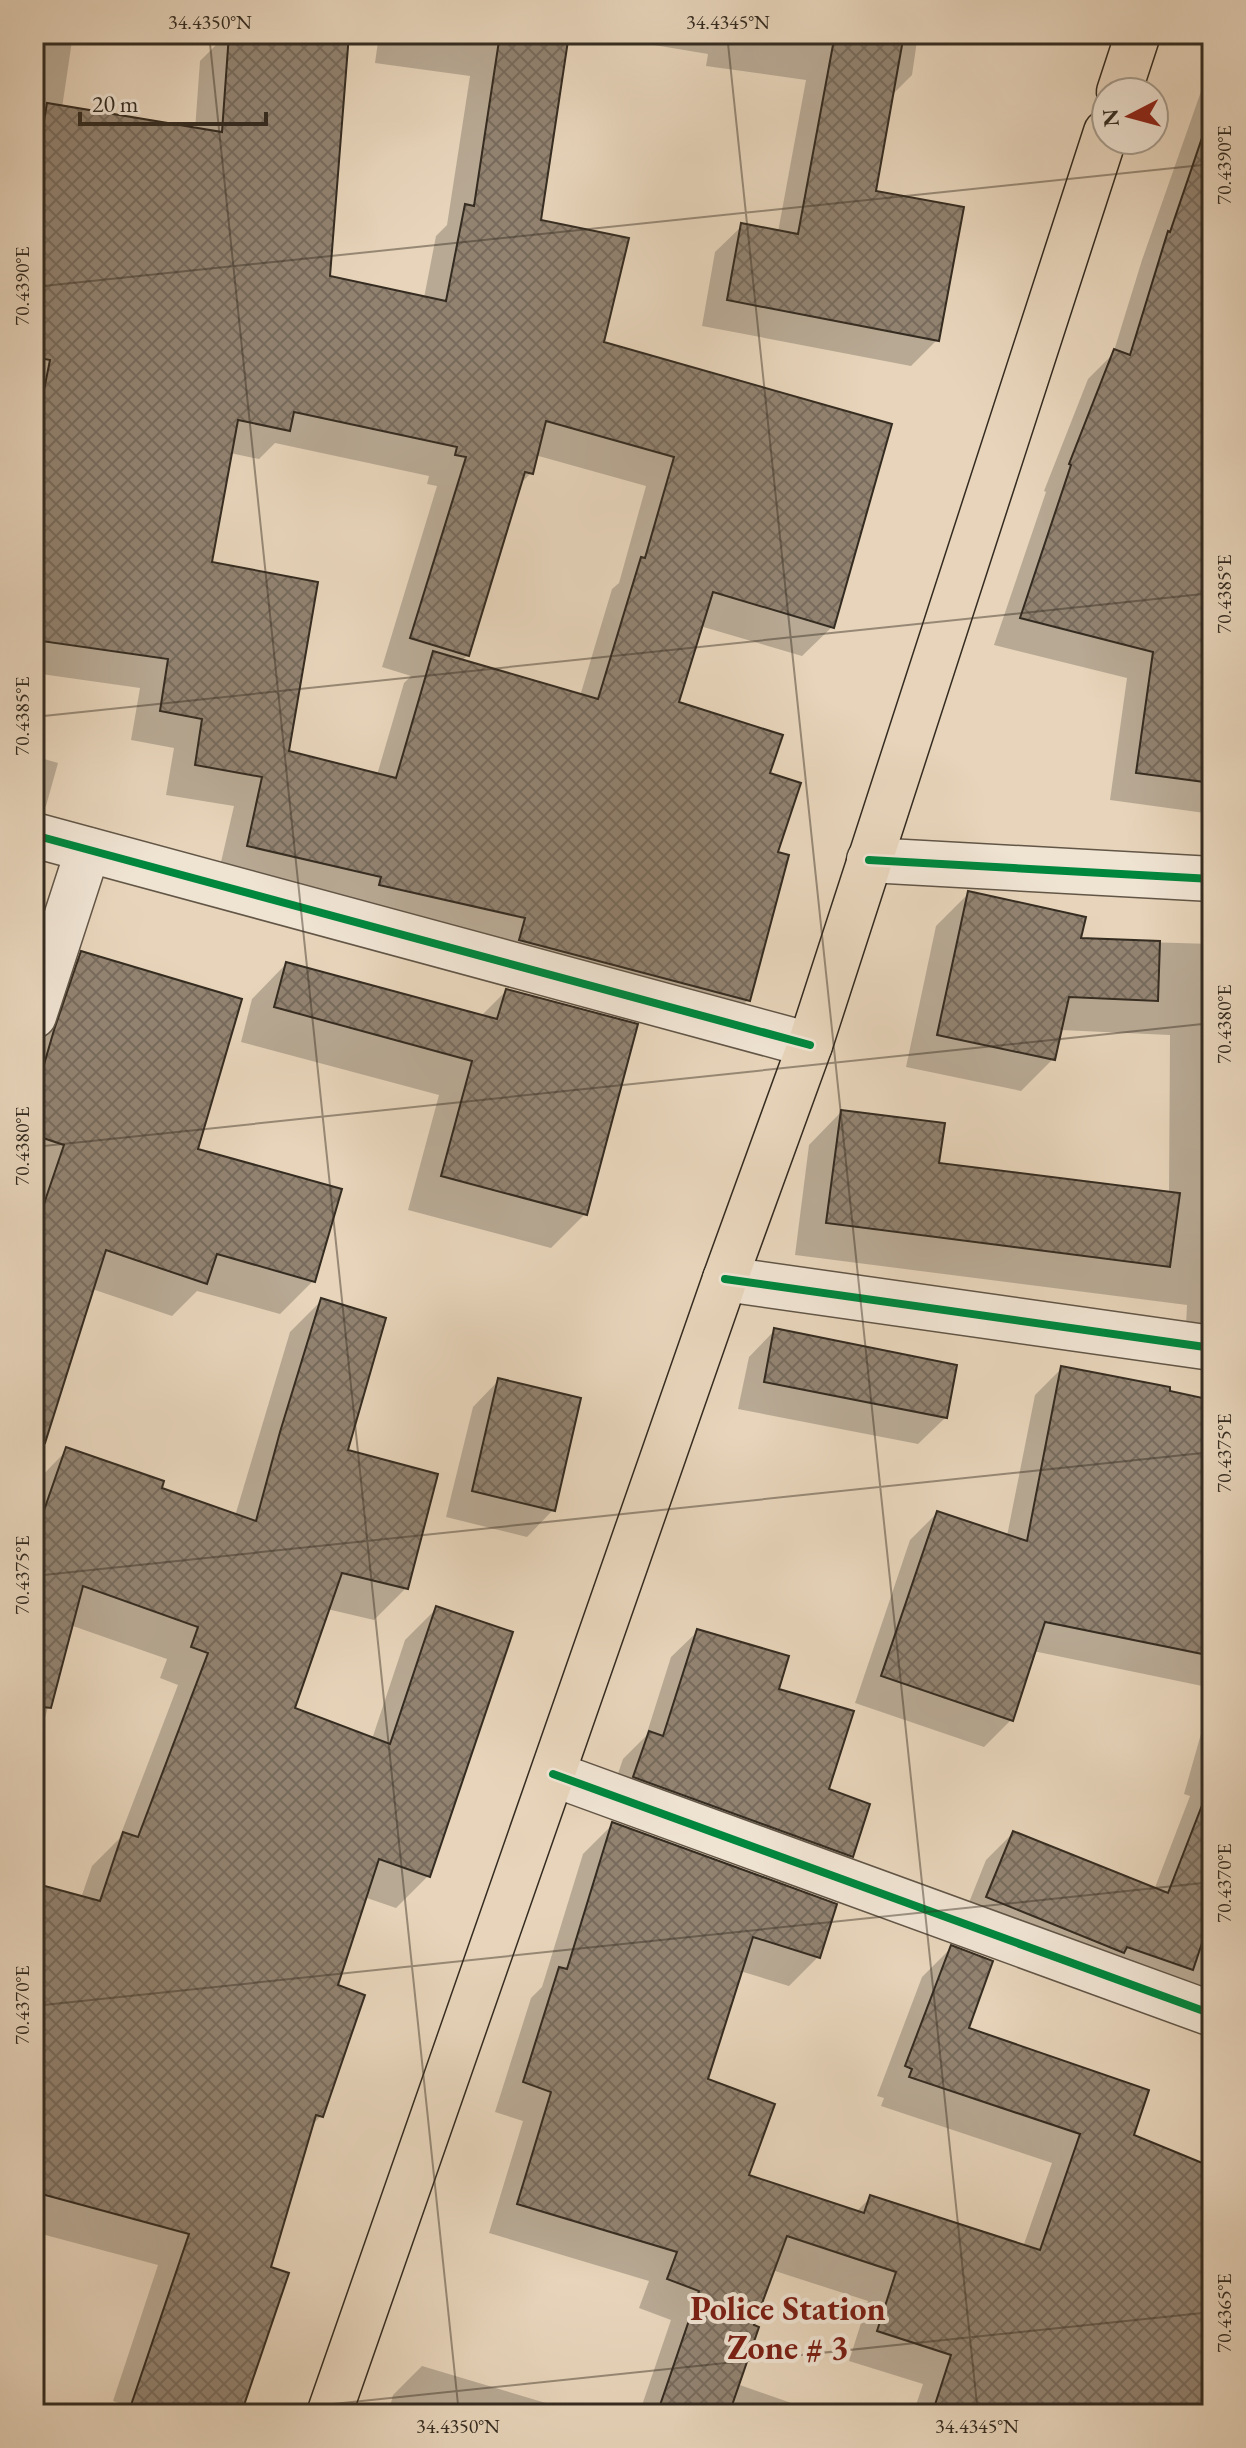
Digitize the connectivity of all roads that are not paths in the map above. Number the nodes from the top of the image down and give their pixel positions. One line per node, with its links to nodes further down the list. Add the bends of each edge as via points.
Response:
1 (1134, 35): 2 (main road)
2 (1123, 76)
3 (1098, 156): 6 (main road)
4 (34, 835): 5 (street)
5 (88, 850): 8 (street); 9 (street)
6 (869, 860): 7 (street); 9 (main road)
7 (1212, 879)
8 (34, 1016)
9 (810, 1045): 10 (main road)
10 (725, 1279): 11 (street); 12 (main road)
11 (1212, 1348)
12 (553, 1774): 13 (street); 14 (main road)
13 (1212, 2014)
14 (329, 2414)

